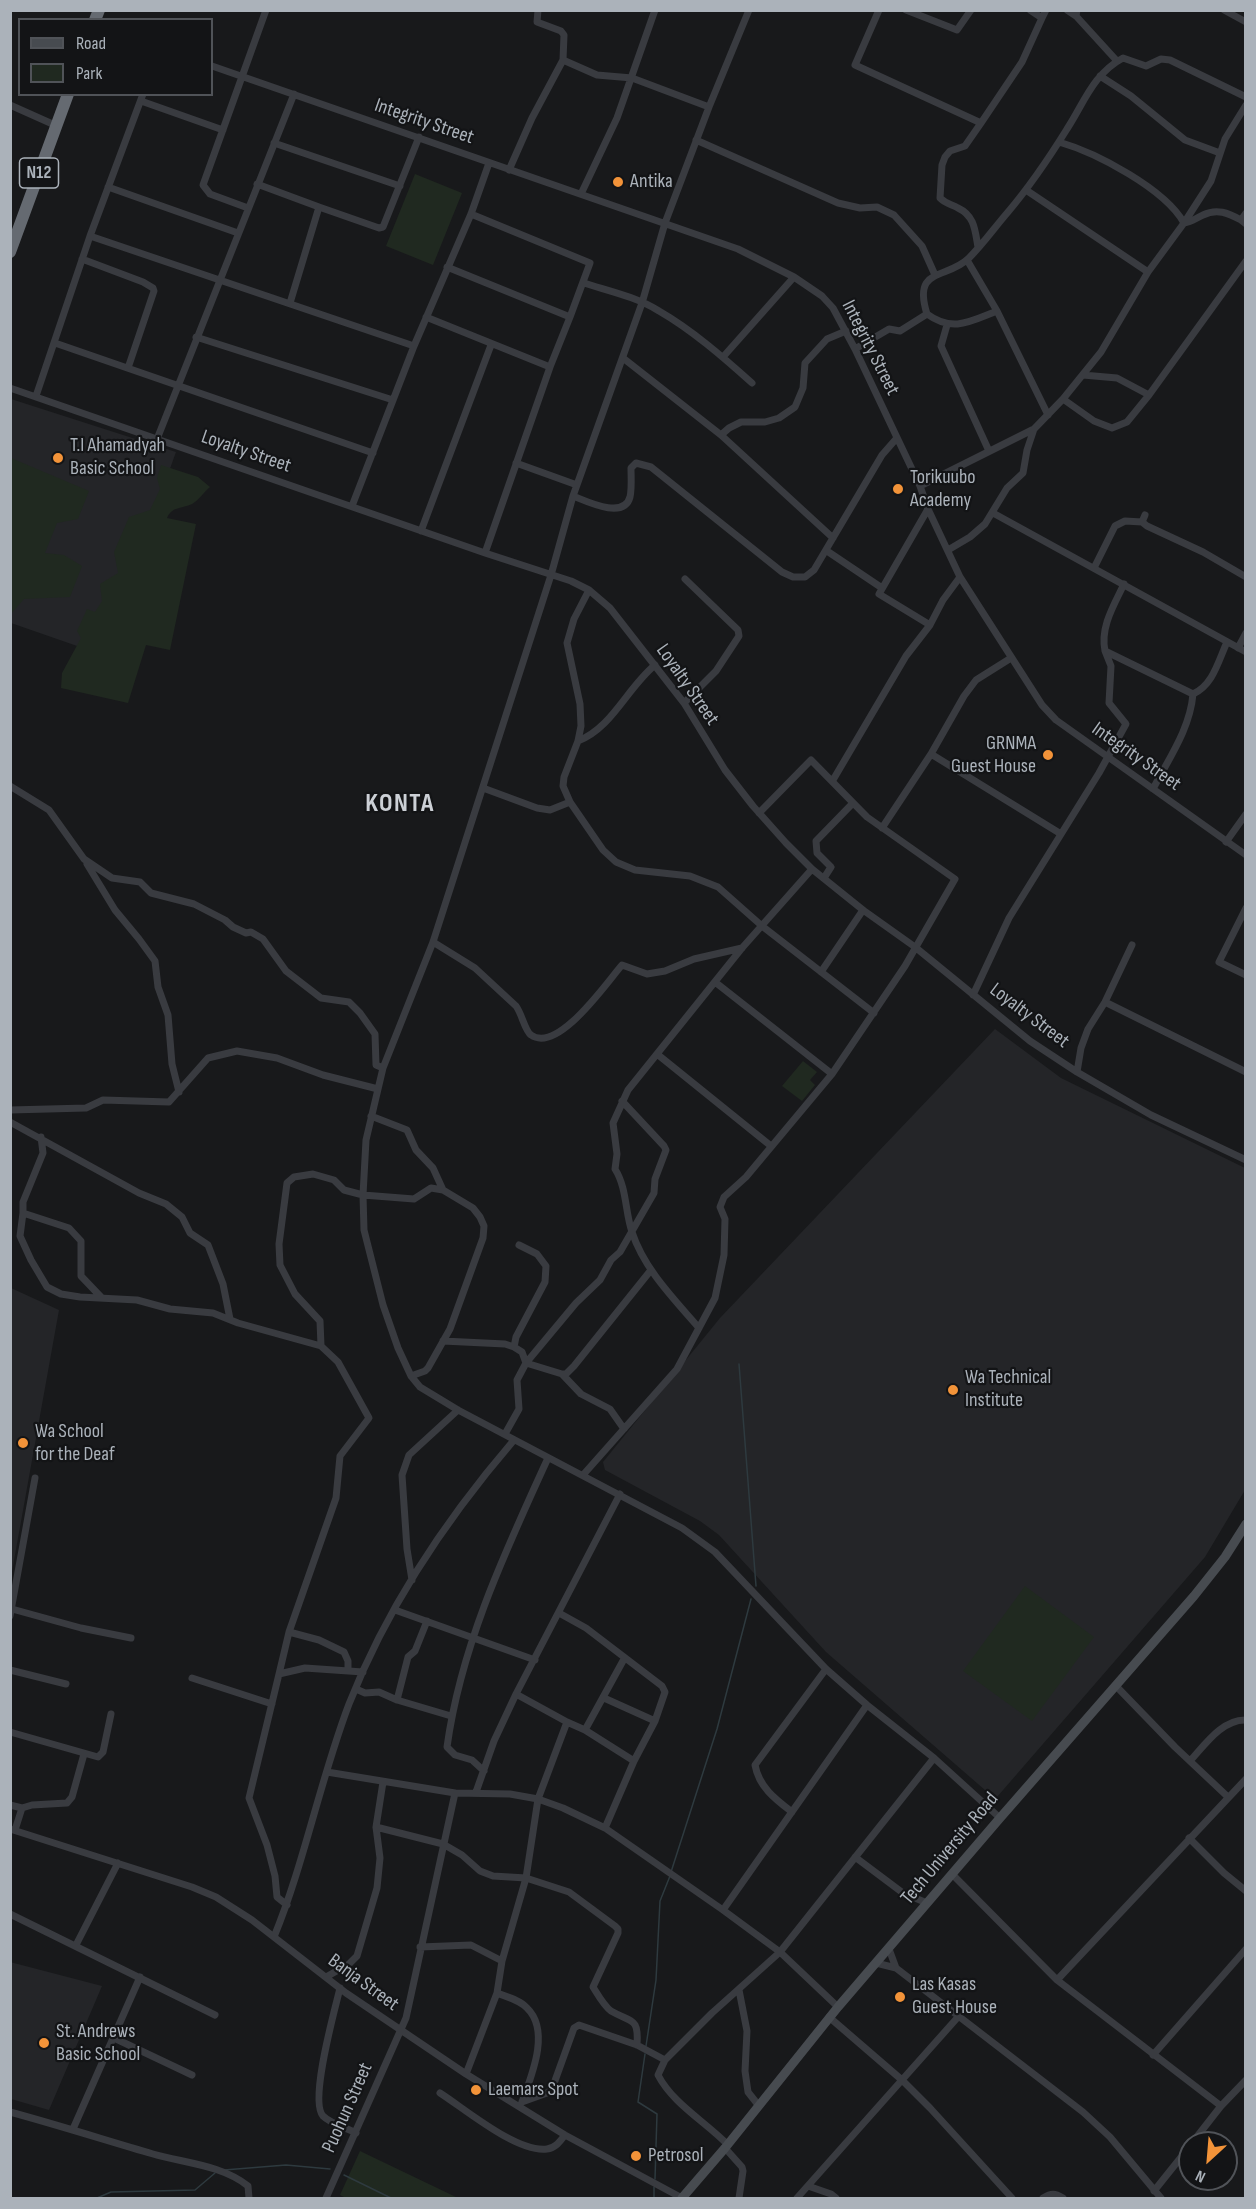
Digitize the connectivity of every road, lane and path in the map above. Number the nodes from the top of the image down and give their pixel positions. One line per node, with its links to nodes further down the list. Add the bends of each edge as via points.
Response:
1 (267, 10): 17 (street)
2 (538, 10): 14 (street, via 537,22 564,35)
3 (655, 10): 19 (street)
4 (749, 10): 26 (street)
5 (879, 10): 27 (street, via 855,64)
6 (906, 10): 7 (street, via 957,30)
7 (971, 10)
8 (1030, 10): 12 (street)
9 (1067, 10): 11 (street)
10 (1224, 10): 13 (street)
11 (1077, 13): 15 (street)
12 (1044, 14): 27 (street, via 1022,62)
13 (1245, 22)
14 (563, 60): 19 (street, via 597,75); 36 (street)
15 (1117, 62): 18 (street); 22 (street, via 1123,58 1146,66 1161,59 1170,60)
16 (213, 66): 17 (street, Integrity Street)
17 (242, 76): 20 (street, Integrity Street); 29 (street)
18 (1100, 76): 32 (street); 34 (street, via 1185,140)
19 (632, 78): 26 (street); 41 (street)
20 (294, 94): 30 (street, Integrity Street); 33 (street)
21 (67, 96): 28 (highway, N12)
22 (1245, 97)
23 (142, 98): 29 (street); 39 (street)
24 (10, 105): 28 (street)
25 (1245, 105): 34 (street)
26 (709, 107): 31 (street)
27 (981, 123): 50 (street, via 965,146 945,157 940,198 969,215)
28 (57, 126): 51 (highway, N12)
29 (223, 130): 43 (street, via 203,185 210,194)
30 (419, 138): 35 (street, Integrity Street); 38 (street)
31 (696, 140): 47 (street); 57 (street, via 838,203 877,207 894,215 922,246)
32 (1059, 142): 40 (street); 46 (street, via 1085,151 1141,182 1177,210)
33 (274, 143): 37 (street); 38 (street)
34 (1220, 153): 46 (street, via 1211,182)
35 (489, 163): 36 (street, Integrity Street); 44 (street)
36 (509, 170): 41 (street, Integrity Street)
37 (257, 184): 42 (street); 43 (street)
38 (400, 186): 42 (street, via 386,223 379,228)
39 (108, 187): 48 (street); 49 (street)
40 (1026, 190): 50 (street); 56 (street)
41 (581, 195): 47 (street, Integrity Street)
42 (319, 207): 61 (street)
43 (248, 208): 48 (street)
44 (471, 214): 55 (street); 60 (street, via 590,263)
45 (1244, 219): 46 (street, via 1223,211 1205,213)
46 (1184, 223): 56 (street)
47 (666, 224): 58 (street, Integrity Street, via 738,249); 62 (street)
48 (238, 233): 59 (street)
49 (90, 236): 52 (street); 59 (street)
50 (978, 247): 53 (street)
51 (10, 252)
52 (82, 259): 70 (street); 76 (street, via 153,288)
53 (968, 260): 57 (street); 63 (street)
54 (1245, 261): 82 (street)
55 (447, 267): 65 (street); 66 (street)
56 (1148, 272): 78 (street)
57 (935, 275): 64 (street, via 924,285 922,300)
58 (794, 277): 68 (street, Integrity Street, via 822,296); 74 (street)
59 (219, 280): 61 (street); 69 (street)
60 (584, 283): 62 (street); 66 (street)
61 (290, 303): 72 (street)
62 (642, 303): 74 (street); 75 (street)
63 (997, 311): 67 (street, via 966,323); 86 (street)
64 (927, 314): 67 (street); 73 (street, via 900,331 889,329)
65 (426, 317): 71 (street); 72 (street)
66 (570, 317): 77 (street)
67 (947, 325): 91 (street, via 941,346)
68 (846, 331): 73 (street, Integrity Street); 88 (street, via 827,339 806,363 803,388 795,407 779,418 741,423)
69 (196, 337): 80 (street); 85 (street)
70 (55, 343): 76 (street); 83 (street)
71 (491, 345): 77 (street); 100 (street)
72 (414, 346): 85 (street)
73 (855, 349): 90 (street, Integrity Street)
74 (723, 357): 79 (street)
75 (623, 358): 88 (street); 94 (street)
76 (128, 368): 80 (street)
77 (550, 368): 93 (street)
78 (1083, 375): 82 (street, via 1117,378); 84 (street)
79 (752, 383)
80 (178, 385): 89 (street); 92 (street)
81 (10, 388): 83 (street, Loyalty Street)
82 (1149, 395): 84 (street, via 1127,422 1112,428 1094,421)
83 (36, 396): 89 (street, Loyalty Street)
84 (1063, 399): 86 (street)
85 (393, 400): 92 (street)
86 (1048, 415): 87 (street)
87 (1034, 429): 91 (street); 99 (street, via 1023,473 1007,488)
88 (720, 435): 101 (street)
89 (157, 439): 97 (street, Loyalty Street)
90 (896, 439): 95 (street, Integrity Street); 101 (street, via 882,455)
91 (989, 451): 95 (street)
92 (373, 453): 97 (street)
93 (516, 463): 94 (street); 104 (street)
94 (577, 485): 96 (street)
95 (920, 486): 98 (street, Integrity Street)
96 (573, 496): 103 (street, via 610,510 626,504 630,499 631,468 636,463 651,467 782,572 805,577); 106 (street)
97 (352, 506): 100 (street, Loyalty Street)
98 (927, 509): 102 (street, Integrity Street); 111 (street)
99 (993, 513): 102 (street, via 970,537); 105 (street)
100 (421, 531): 104 (street, Loyalty Street)
101 (833, 538): 103 (street)
102 (948, 550): 107 (street, Integrity Street)
103 (827, 551): 111 (street)
104 (485, 553): 106 (street, Loyalty Street)
105 (1094, 568): 108 (street, via 1115,526 1143,518 1147,526); 110 (street)
106 (551, 574): 112 (street, Loyalty Street); 127 (street)
107 (960, 577): 113 (street); 118 (street, Integrity Street)
108 (1245, 577)
109 (685, 579): 121 (street, via 738,630 739,636 716,671)
110 (1124, 584): 115 (street); 117 (street, via 1102,638)
111 (882, 588): 113 (street, via 879,594)
112 (588, 590): 119 (street, Loyalty Street, via 610,608); 122 (street, via 573,619 567,643 580,704)
113 (930, 625): 125 (street, via 906,656)
114 (1245, 633): 116 (street)
115 (1227, 642): 116 (street); 120 (street, via 1211,680)
116 (1242, 650)
117 (1105, 651): 120 (street); 124 (street, via 1111,666 1110,703 1126,724)
118 (1011, 658): 123 (street, via 976,680); 124 (street, Integrity Street, via 1056,720)
119 (654, 665): 121 (street, Loyalty Street); 122 (street, via 601,727)
120 (1192, 694): 128 (street, via 1192,710 1185,729)
121 (684, 703): 131 (street, Loyalty Street, via 725,770)
122 (578, 741): 129 (street, via 564,777 563,786)
123 (931, 754): 133 (street); 134 (street)
124 (1108, 758): 128 (street, Integrity Street); 134 (street)
125 (833, 780): 130 (street); 131 (street, via 811,760)
126 (10, 786): 137 (street, via 49,810)
127 (483, 788): 129 (street, via 537,808 550,810); 143 (street)
128 (1153, 789): 135 (street, Integrity Street)
129 (570, 802): 142 (street, via 603,850 616,862 635,870 690,876 718,887)
130 (853, 803): 133 (street); 139 (street, via 816,841 816,853 831,867)
131 (759, 813): 138 (street, Loyalty Street)
132 (1245, 814): 135 (street)
133 (882, 828): 145 (street, via 955,879)
134 (1061, 834): 150 (street, via 1009,918)
135 (1226, 842): 136 (street, Integrity Street)
136 (1245, 855)
137 (84, 859): 154 (street, via 112,878 140,882 151,893 194,904 263,939 286,971 321,998 349,1002 360,1013 375,1034 376,1065); 159 (street, via 115,910 154,961 168,1015)
138 (812, 869): 139 (street, Loyalty Street); 142 (street)
139 (824, 878): 141 (street, Loyalty Street)
140 (1245, 908): 148 (street, via 1219,962)
141 (863, 910): 145 (street, Loyalty Street); 147 (street)
142 (762, 926): 146 (street); 147 (street)
143 (434, 942): 146 (street, via 475,968 516,1006 527,1032 544,1038 567,1027 603,991 622,965 647,974); 154 (street)
144 (1132, 945): 151 (street)
145 (915, 947): 150 (street, Loyalty Street); 152 (street)
146 (742, 948): 149 (street)
147 (821, 972): 152 (street)
148 (1245, 975)
149 (715, 982): 153 (street); 157 (street)
150 (973, 995): 155 (street, Loyalty Street, via 1030,1041)
151 (1105, 1002): 155 (street, via 1088,1029); 156 (street)
152 (874, 1013): 157 (street)
153 (657, 1054): 160 (street); 165 (street)
154 (383, 1068): 158 (street)
155 (1077, 1072): 166 (street, Loyalty Street, via 1151,1115)
156 (1245, 1072)
157 (832, 1074): 165 (street)
158 (378, 1089): 159 (street, via 277,1058 237,1051 208,1058); 162 (street)
159 (179, 1092): 161 (street, via 169,1102 103,1100 86,1108)
160 (622, 1101): 170 (street, via 613,1123 615,1169); 170 (street, via 666,1150 654,1193)
161 (10, 1110)
162 (371, 1116): 167 (street, via 407,1130); 168 (street)
163 (10, 1122): 164 (street)
164 (41, 1137): 169 (street, via 43,1153 23,1202); 174 (street, via 139,1193 166,1204 182,1217 190,1233 208,1245 223,1284)
165 (771, 1146): 175 (street, via 724,1197 720,1207 725,1219 719,1287)
166 (1245, 1160)
167 (443, 1190): 168 (street, via 431,1188 414,1199); 176 (street, via 473,1208 484,1230)
168 (363, 1195): 177 (street, via 313,1174 294,1177 287,1183 280,1265 296,1294 320,1321); 181 (street, via 364,1230 383,1305)
169 (23, 1213): 173 (street, via 69,1228 81,1241 81,1276); 173 (street, via 20,1236 47,1287 61,1294)
170 (632, 1233): 172 (street); 179 (street, via 600,1280)
171 (519, 1245): 178 (street, via 537,1254 546,1266 545,1282)
172 (651, 1270): 175 (street); 180 (street, via 574,1366)
173 (101, 1297): 174 (street, via 202,1311)
174 (230, 1319): 177 (street)
175 (699, 1328): 183 (street, via 677,1369)
176 (443, 1341): 178 (street); 181 (street, via 425,1371)
177 (321, 1346): 196 (street, via 338,1362 369,1418 340,1456 336,1498)
178 (514, 1347): 179 (street, via 522,1352)
179 (526, 1363): 180 (street); 184 (street, via 517,1380 519,1409)
180 (562, 1374): 183 (street, via 581,1394 610,1409)
181 (411, 1376): 182 (street, via 420,1387)
182 (458, 1410): 184 (street); 191 (street, via 409,1455 402,1475)
183 (624, 1429): 187 (street)
184 (505, 1434): 185 (street)
185 (514, 1440): 186 (street); 191 (street, via 450,1519)
186 (549, 1458): 187 (street); 197 (street, via 502,1559)
187 (583, 1475): 189 (street)
188 (35, 1478): 193 (street)
189 (620, 1494): 194 (street); 201 (street, via 682,1528 715,1552)
190 (1245, 1524): 208 (street, Tech University Road, via 1194,1596)
191 (412, 1580): 192 (street)
192 (395, 1610): 195 (street); 204 (street)
193 (11, 1613): 198 (street)
194 (559, 1613): 199 (street, via 586,1628); 200 (street)
195 (427, 1621): 197 (street); 212 (street, via 415,1651 408,1658)
196 (289, 1632): 203 (street, via 345,1652); 205 (street)
197 (474, 1637): 200 (street); 216 (street)
198 (131, 1638)
199 (624, 1659): 211 (street); 218 (street, via 665,1692)
200 (535, 1660): 210 (street)
201 (826, 1669): 214 (street); 236 (street, via 755,1765 769,1794)
202 (10, 1670): 207 (street)
203 (348, 1670): 204 (street); 205 (street, via 305,1668)
204 (363, 1672): 209 (street)
205 (279, 1674): 213 (street)
206 (192, 1678): 213 (street)
207 (66, 1684)
208 (1116, 1686): 225 (street); 237 (street, Tech University Road)
209 (356, 1689): 212 (street, via 379,1692); 227 (street)
210 (516, 1694): 219 (street); 226 (street)
211 (604, 1698): 218 (street); 220 (street)
212 (397, 1700): 216 (street)
213 (272, 1704): 249 (street, via 249,1798 270,1856 277,1897)
214 (867, 1705): 223 (street); 236 (street)
215 (111, 1714): 222 (street, via 103,1752 98,1757)
216 (451, 1716): 226 (street, via 447,1747)
217 (1245, 1720): 225 (street, via 1218,1731)
218 (655, 1721): 224 (street)
219 (567, 1722): 220 (street); 233 (street)
220 (585, 1730): 224 (street)
221 (10, 1732): 222 (street)
222 (84, 1754): 235 (street, via 67,1803)
223 (934, 1758): 237 (street); 243 (street)
224 (634, 1761): 239 (street)
225 (1190, 1761): 232 (street)
226 (484, 1771): 230 (street)
227 (327, 1772): 229 (street); 249 (street)
228 (1245, 1779): 232 (street)
229 (383, 1782): 231 (street); 238 (street)
230 (477, 1792): 231 (street); 233 (street)
231 (455, 1793): 242 (street, Puohun Street)
232 (1228, 1797): 241 (street)
233 (538, 1799): 239 (street); 246 (street)
234 (10, 1805): 235 (street)
235 (22, 1808): 240 (street)
236 (792, 1812): 250 (street)
237 (999, 1818): 245 (street, Tech University Road)
238 (376, 1827): 242 (street); 262 (street, via 380,1858 377,1888 357,1956)
239 (605, 1828): 250 (street)
240 (13, 1830): 244 (street, Banja Street)
241 (1190, 1838): 247 (street); 263 (street)
242 (443, 1844): 246 (street, via 480,1871); 254 (street, Puohun Street)
243 (855, 1857): 248 (street, via 903,1893); 257 (street)
244 (118, 1863): 252 (street, Banja Street, via 216,1897); 253 (street)
245 (952, 1874): 248 (street, Tech University Road); 263 (street)
246 (526, 1878): 258 (street); 273 (street, via 569,1892 618,1929 593,1987 609,2009 636,2024)
247 (1245, 1891)
248 (927, 1903): 255 (street, Tech University Road)
249 (287, 1905): 252 (street)
250 (723, 1910): 257 (street)
251 (10, 1914): 253 (street)
252 (274, 1937): 262 (street, Banja Street)
253 (76, 1945): 261 (street)
254 (420, 1947): 258 (street, via 471,1945); 271 (street, Puohun Street)
255 (889, 1949): 259 (street, Tech University Road); 260 (street)
256 (1245, 1949): 274 (street)
257 (780, 1952): 265 (street); 267 (street)
258 (502, 1961): 266 (street)
259 (876, 1964): 260 (street); 267 (street, Tech University Road)
260 (896, 1968): 270 (street)
261 (140, 1977): 268 (street); 272 (street)
262 (326, 1977): 264 (street, Banja Street)
263 (1057, 1980): 274 (street)
264 (340, 1988): 271 (street, Banja Street); 287 (street, via 323,2059 320,2108 325,2117)
265 (739, 1990): 275 (street); 282 (street, via 747,2031 748,2092)
266 (497, 1993): 276 (street); 281 (street, via 527,2007 539,2040)
267 (838, 2007): 269 (street, Tech University Road)
268 (215, 2015)
269 (830, 2017): 278 (street); 282 (street, Tech University Road)
270 (958, 2017): 278 (street); 292 (street, via 1083,2112 1110,2137)
271 (400, 2031): 276 (street, Banja Street); 287 (street, Puohun Street)
272 (114, 2038): 277 (street); 285 (street)
273 (638, 2045): 275 (street); 281 (street, via 579,2025 574,2028 552,2089)
274 (1153, 2055): 283 (street)
275 (665, 2060): 289 (street, via 658,2075 663,2086 713,2129)
276 (466, 2074): 281 (street, Banja Street)
277 (192, 2075)
278 (902, 2080): 291 (street); 299 (street)
279 (1245, 2080): 283 (street)
280 (440, 2093): 288 (street, via 515,2143 546,2149)
281 (521, 2104): 288 (street, Banja Street)
282 (759, 2106): 289 (street, Tech University Road)
283 (1221, 2106): 286 (street)
284 (10, 2112): 285 (street)
285 (73, 2129): 294 (street, via 218,2170 248,2186)
286 (1201, 2131)
287 (356, 2133): 295 (street, Puohun Street)
288 (565, 2135): 293 (street, Banja Street)
289 (727, 2147): 293 (street, Tech University Road); 296 (street, via 742,2167)
290 (1178, 2161): 292 (street)
291 (808, 2186): 297 (street); 298 (street)
292 (1155, 2191): 302 (street)
293 (682, 2198)
294 (249, 2199)
295 (326, 2199)
296 (740, 2199)
297 (798, 2199)
298 (836, 2199)
299 (1012, 2199)
300 (1043, 2199): 301 (street, via 1056,2194)
301 (1063, 2199)
302 (1161, 2199)

